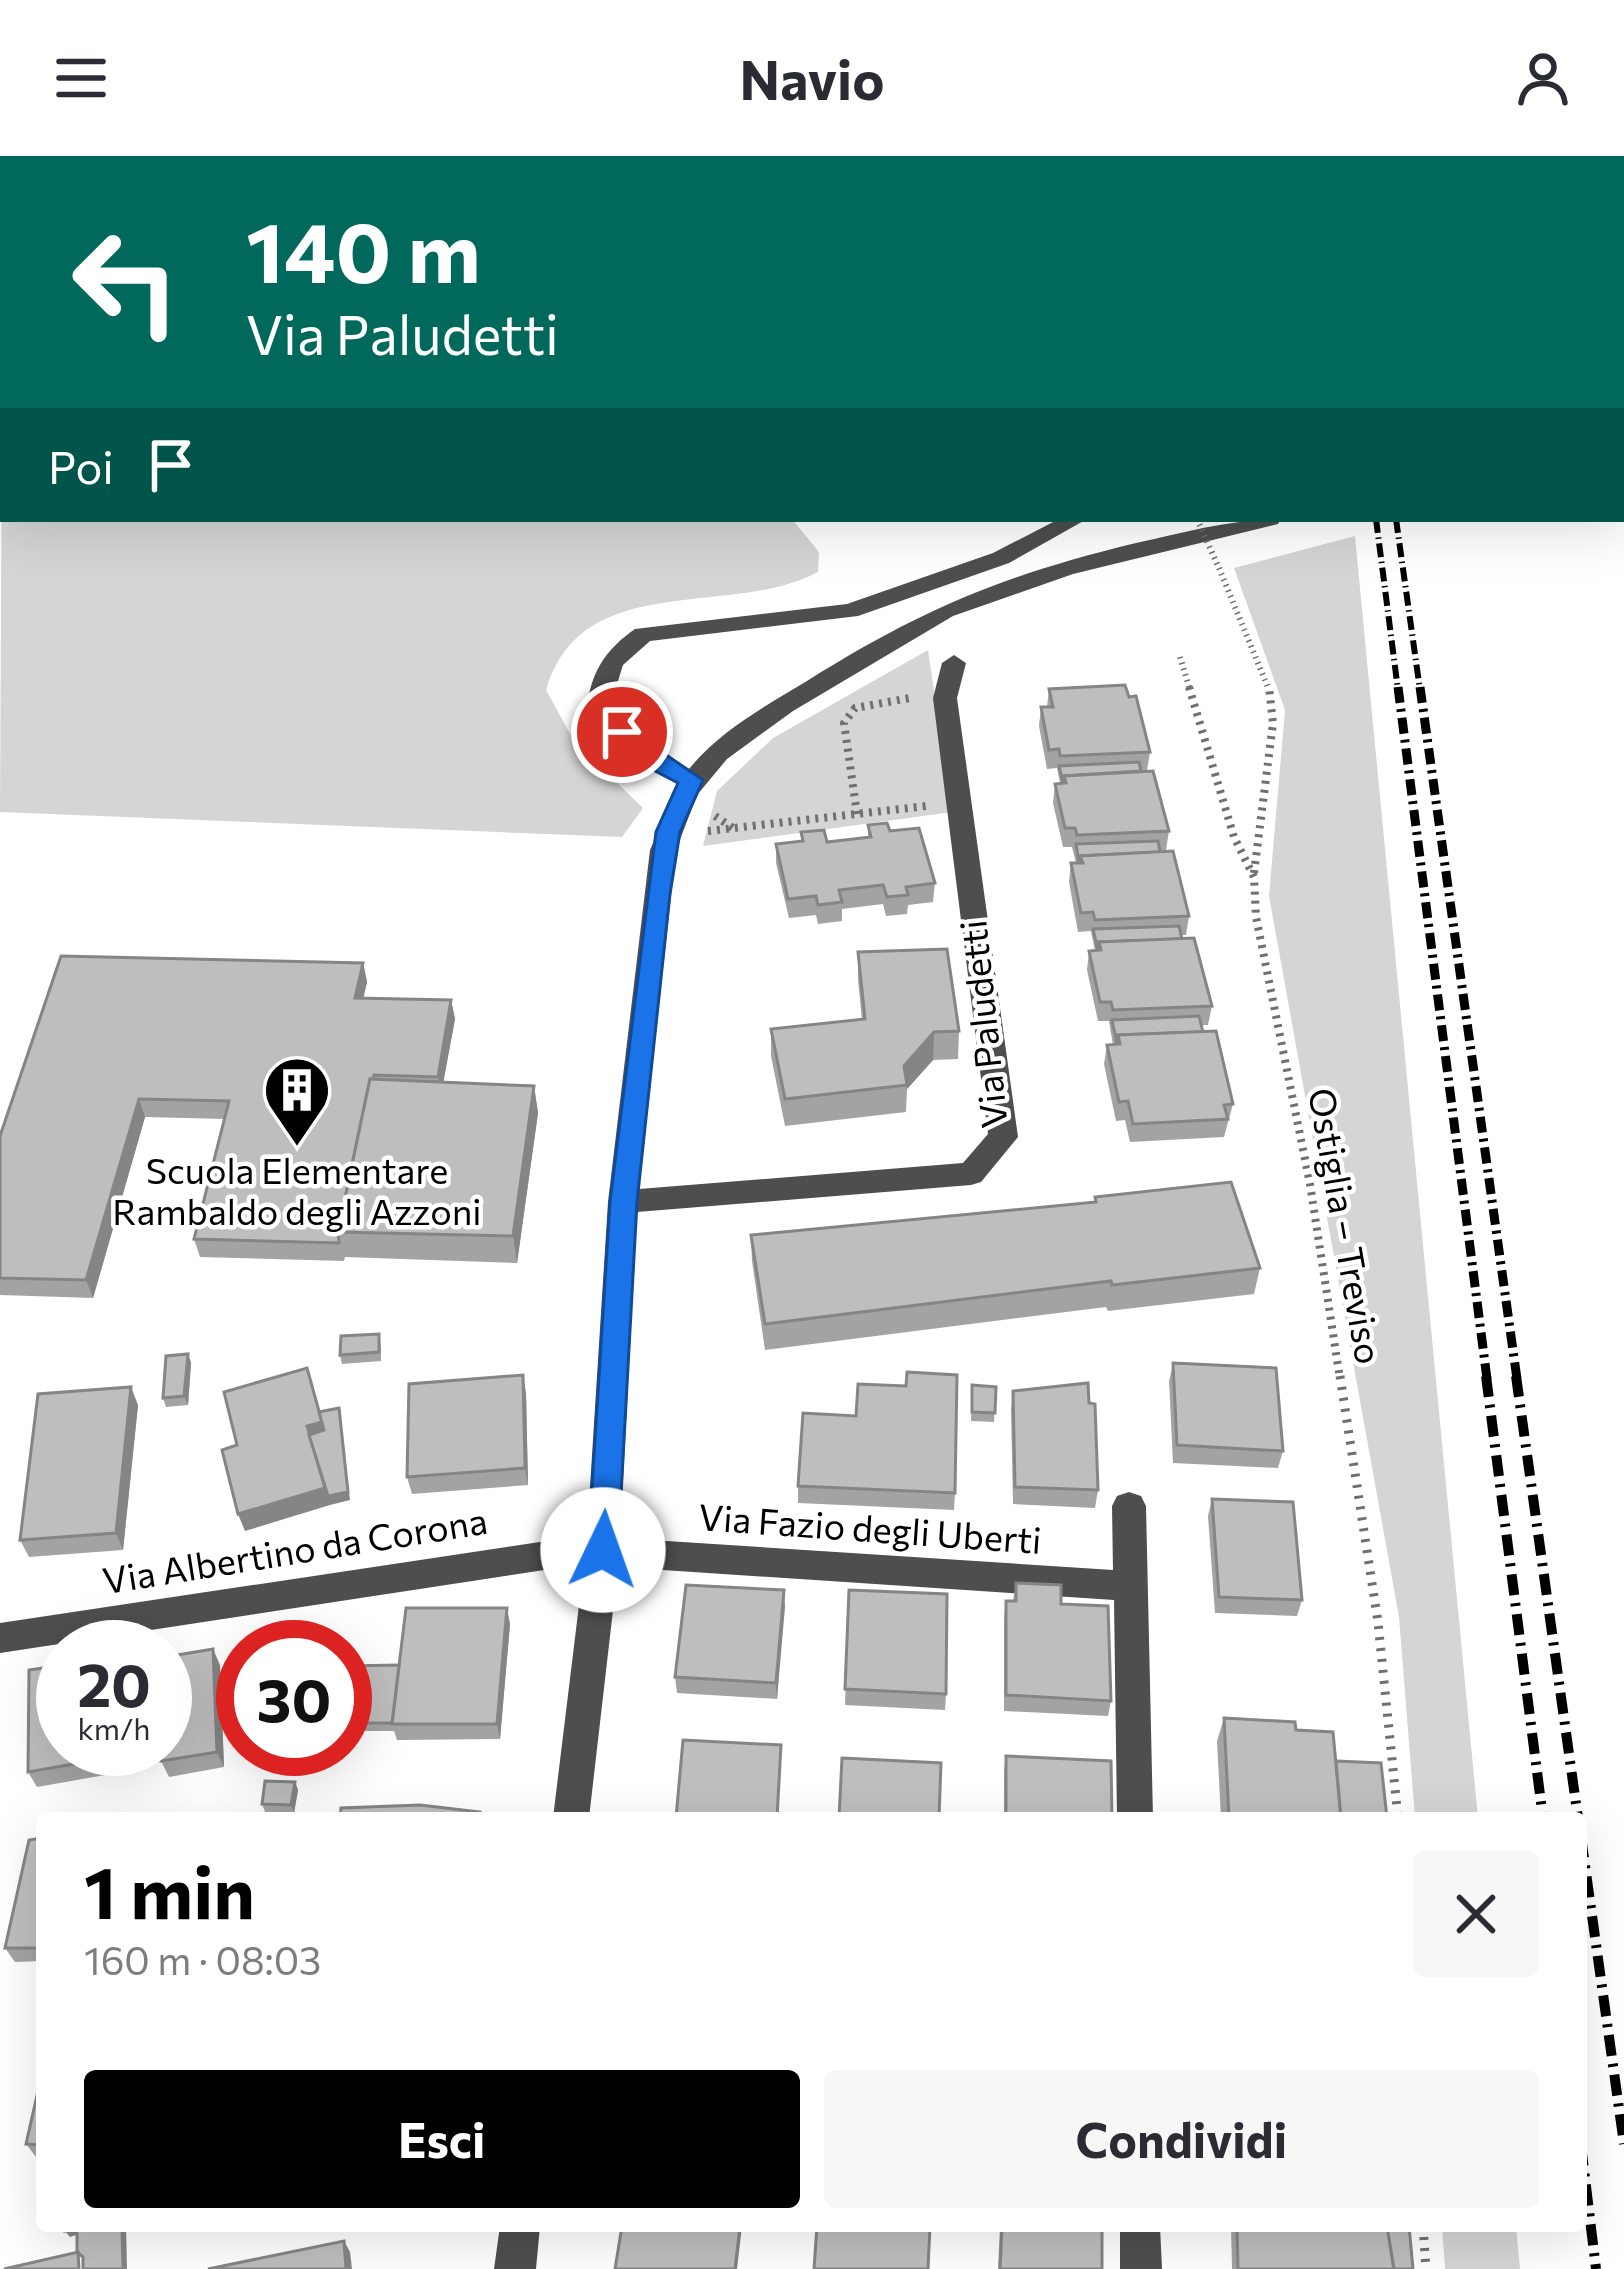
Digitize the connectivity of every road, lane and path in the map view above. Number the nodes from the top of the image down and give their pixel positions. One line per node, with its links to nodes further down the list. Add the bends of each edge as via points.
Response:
1 (1070, 522): 7 (street, via 1001,558 850,611 643,634 603,671 600,701 648,757)
2 (1198, 522): 11 (path, bridge, via 1269,688 1273,723)
3 (1257, 522): 7 (street, via 1102,558 945,610 735,735)
4 (1180, 657): 11 (path, Ostiglia – Treviso, via 1234,838)
5 (954, 663): 6 (street, Via Paludetti)
6 (945, 698): 8 (street, Via Paludetti); 9 (path, via 855,708 844,723)
7 (691, 780): 12 (street, via 663,850)
8 (958, 803): 9 (path); 12 (street, Via Paludetti, via 1003,1136 971,1174)
9 (856, 814): 10 (path)
10 (701, 833)
11 (1254, 877): 19 (path, Ostiglia – Treviso, via 1378,1622)
12 (623, 1202): 14 (street)
13 (1129, 1506): 15 (street)
14 (603, 1550): 15 (street, Via Fazio degli Uberti); 16 (street, Via Albertino da Corona, via 538,1552); 17 (street)
15 (1132, 1586): 18 (street)
16 (0, 1637)
17 (572, 1812)
18 (1136, 1812)
19 (1396, 1812)
20 (519, 2232): 23 (street)
21 (1140, 2232): 24 (street)
22 (1423, 2232): 25 (path)
23 (514, 2269)
24 (1141, 2269)
25 (1426, 2269)

